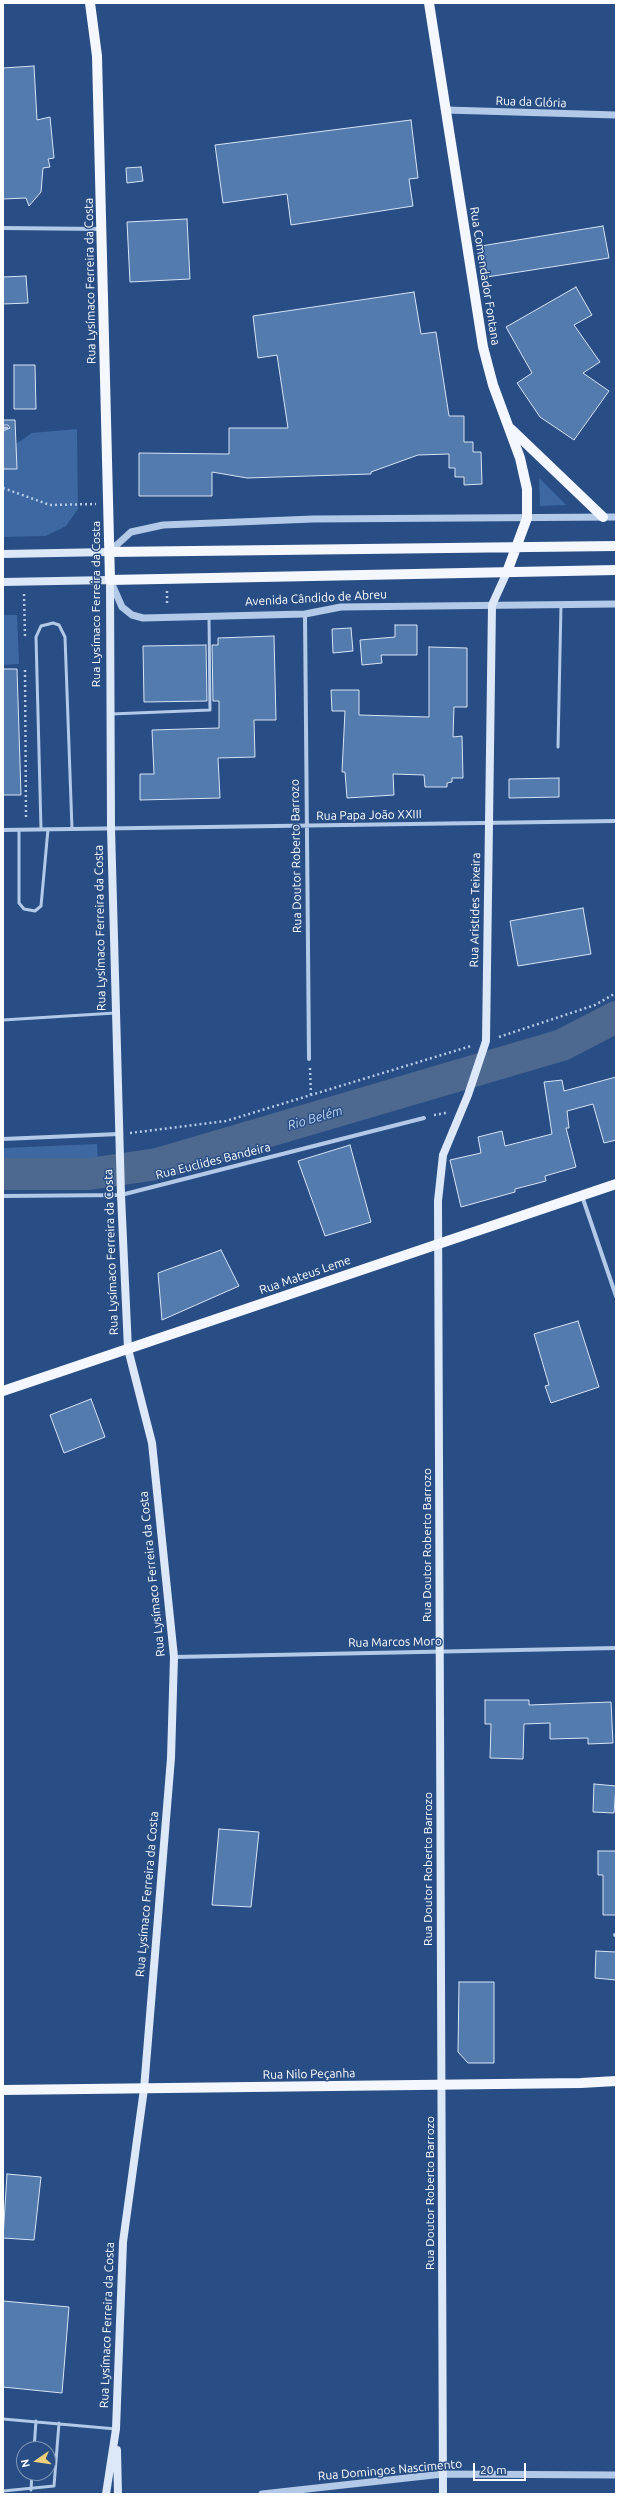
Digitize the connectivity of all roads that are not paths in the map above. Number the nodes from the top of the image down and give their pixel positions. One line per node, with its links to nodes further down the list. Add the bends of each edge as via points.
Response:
1 (90, 3): 6 (main road, Rua Lysímaco Ferreira da Costa, via 97,56)
2 (429, 3): 3 (main road, Rua Comendador Fontana)
3 (446, 110): 4 (street, Rua da Glória); 7 (main road, Rua Comendador Fontana, via 483,347)
4 (616, 116)
5 (3, 228): 6 (street)
6 (101, 229): 13 (main road, Rua Lysímaco Ferreira da Costa)
7 (508, 427): 8 (main road); 10 (main road, Rua Comendador Fontana, via 524,476 528,503)
8 (603, 517): 9 (street); 10 (street)
9 (616, 517)
10 (526, 518): 12 (main road, Rua Comendador Fontana); 13 (street, via 313,519 163,525 131,532)
11 (616, 546): 12 (main road)
12 (516, 547): 13 (main road); 16 (main road, Rua Comendador Fontana)
13 (109, 552): 14 (main road); 17 (main road, Rua Lysímaco Ferreira da Costa)
14 (3, 554)
15 (616, 570): 16 (main road, Avenida Cândido de Abreu)
16 (507, 572): 17 (main road, Avenida Cândido de Abreu); 21 (main road, Rua Aristides Teixeira)
17 (110, 580): 18 (main road, Avenida Cândido de Abreu); 23 (street, Avenida Cândido de Abreu, via 120,602 132,615 143,618); 24 (main road, Rua Lysímaco Ferreira da Costa)
18 (3, 582)
19 (561, 604): 20 (street, Avenida Cândido de Abreu); 21 (street, Avenida Cândido de Abreu); 25 (lane)
20 (616, 604)
21 (492, 605): 22 (street, Avenida Cândido de Abreu, via 341,607); 27 (main road, Rua Aristides Teixeira)
22 (305, 614): 23 (street, Avenida Cândido de Abreu); 28 (street, Rua Doutor Roberto Barrozo)
23 (209, 616): 24 (lane, via 210,710)
24 (110, 715): 29 (main road, Rua Lysímaco Ferreira da Costa)
25 (558, 747)
26 (616, 821): 27 (street, Rua Papa João XXIII)
27 (489, 823): 28 (street, Rua Papa João XXIII); 45 (main road, Rua Aristides Teixeira, via 486,1041 468,1095 443,1155 439,1178)
28 (308, 826): 29 (street, Rua Papa João XXIII); 37 (street, Rua Doutor Roberto Barrozo)
29 (111, 828): 32 (street, Rua Papa João XXIII); 35 (main road, Rua Lysímaco Ferreira da Costa)
30 (41, 829): 31 (street, Rua Papa João XXIII); 32 (lane, via 36,637 41,626 53,623 59,625 65,636); 34 (street, Rua Papa João XXIII)
31 (48, 829): 32 (street, Rua Papa João XXIII); 34 (lane, via 40,906 35,911 24,909 19,903)
32 (72, 829)
33 (3, 830): 34 (street, Rua Papa João XXIII)
34 (19, 830)
35 (115, 1013): 36 (lane); 39 (main road, Rua Lysímaco Ferreira da Costa)
36 (3, 1020)
37 (309, 1059)
38 (424, 1118): 42 (street, Rua Euclides Bandeira)
39 (120, 1134): 40 (street); 42 (main road, Rua Lysímaco Ferreira da Costa)
40 (3, 1139)
41 (616, 1184): 43 (main road, Rua Mateus Leme)
42 (121, 1195): 44 (street, Rua Euclides Bandeira); 47 (main road, Rua Lysímaco Ferreira da Costa)
43 (582, 1195): 45 (main road, Rua Mateus Leme); 46 (street)
44 (3, 1196)
45 (437, 1244): 47 (main road, Rua Mateus Leme); 50 (main road, Rua Doutor Roberto Barrozo)
46 (616, 1296)
47 (128, 1349): 48 (main road, Rua Mateus Leme); 51 (main road, Rua Lysímaco Ferreira da Costa, via 152,1443)
48 (3, 1391)
49 (616, 1648): 50 (street, Rua Marcos Moro)
50 (439, 1652): 51 (street, Rua Marcos Moro); 53 (main road, Rua Doutor Roberto Barrozo)
51 (174, 1657): 54 (main road, Rua Lysímaco Ferreira da Costa, via 172,1758)
52 (616, 2081): 53 (main road, Rua Nilo Peçanha)
53 (441, 2085): 54 (main road, Rua Nilo Peçanha); 61 (main road, Rua Doutor Roberto Barrozo)
54 (144, 2088): 55 (main road, Rua Nilo Peçanha); 59 (main road, Rua Lysímaco Ferreira da Costa, via 120,2273)
55 (3, 2090)
56 (3, 2419): 57 (lane)
57 (36, 2421): 58 (lane); 60 (lane)
58 (59, 2423): 59 (lane); 64 (lane, via 56,2483 51,2487)
59 (116, 2429): 66 (main road, Rua Lysímaco Ferreira da Costa); 67 (main road)
60 (35, 2441)
61 (443, 2474): 62 (street, Rua Domingos Nascimento); 68 (street, Rua Domingos Nascimento); 69 (main road, Rua Doutor Roberto Barrozo)
62 (616, 2475)
63 (32, 2481): 64 (lane)
64 (31, 2490): 65 (lane)
65 (3, 2491)
66 (106, 2494)
67 (118, 2494)
68 (262, 2494)
69 (443, 2494)

